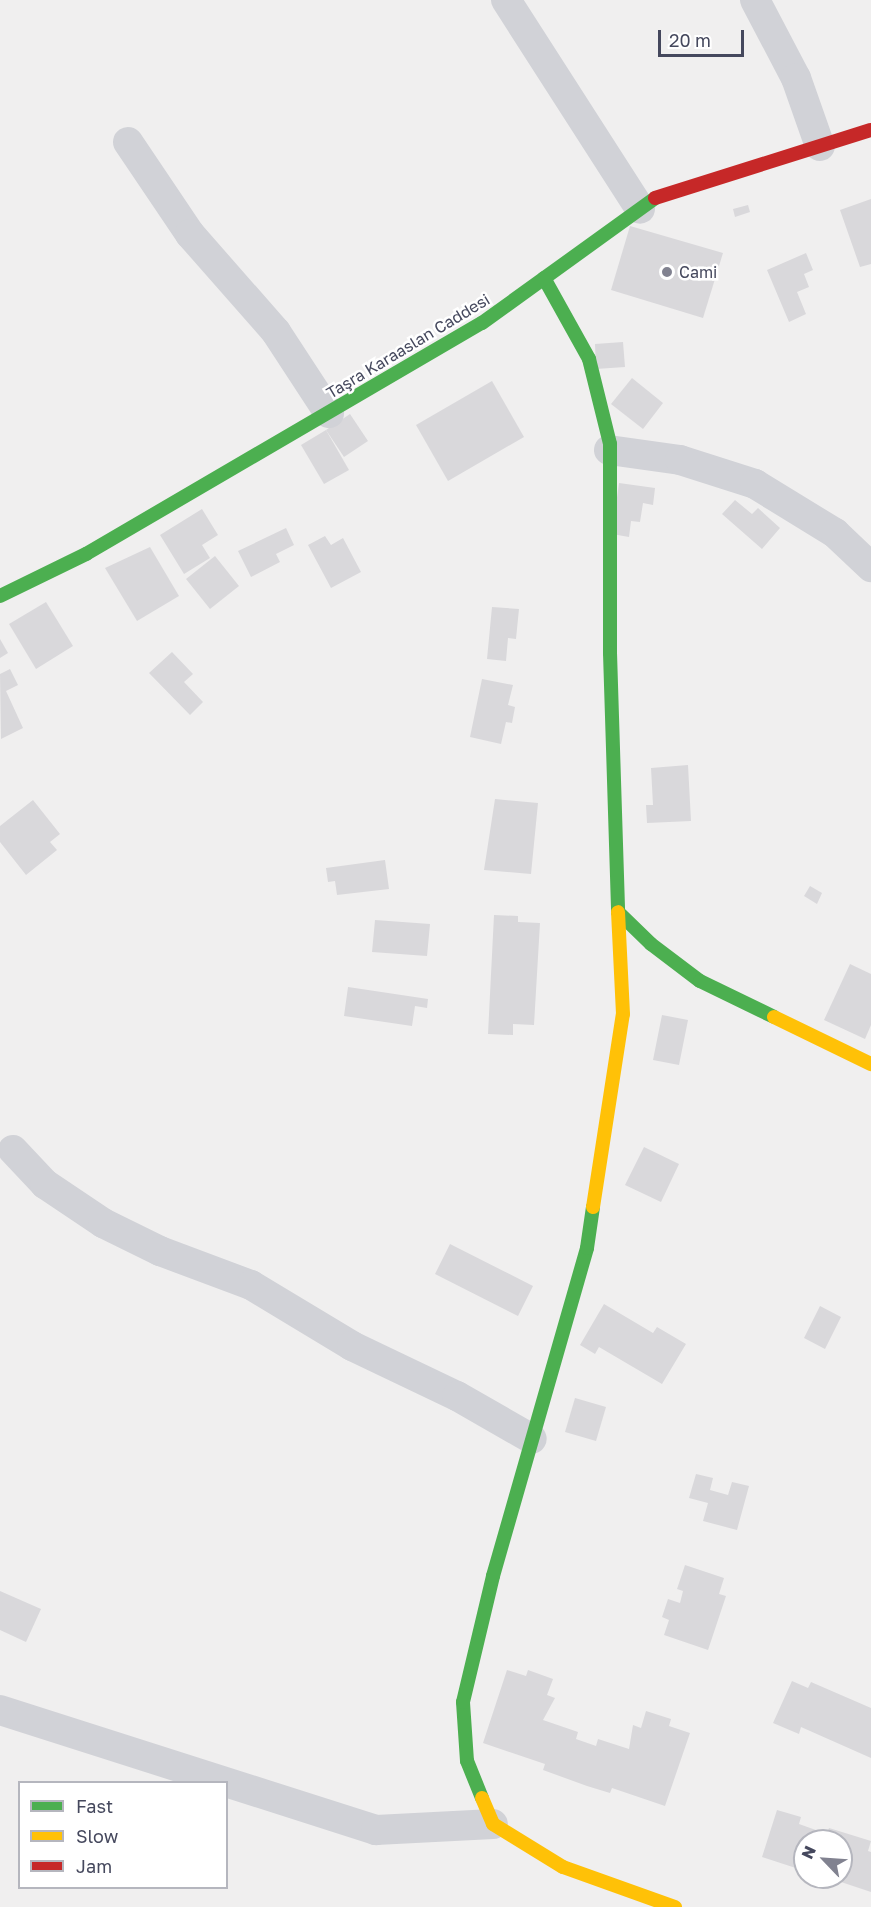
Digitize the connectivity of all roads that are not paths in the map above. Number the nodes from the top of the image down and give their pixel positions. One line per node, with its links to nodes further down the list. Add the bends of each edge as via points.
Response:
1 (506, 0): 6 (street)
2 (755, 0): 5 (street, via 796,78)
3 (871, 130): 5 (street, Taşra Karaaslan Caddesi)
4 (128, 142): 8 (street, via 190,234 276,332)
5 (820, 146): 6 (street, Taşra Karaaslan Caddesi, via 658,196)
6 (640, 209): 7 (street, Taşra Karaaslan Caddesi)
7 (544, 278): 8 (street, Taşra Karaaslan Caddesi, via 482,323); 9 (street, via 589,359)
8 (328, 413): 11 (street, Taşra Karaaslan Caddesi, via 86,554)
9 (609, 450): 10 (street, via 680,460 755,484 835,533); 12 (street, via 610,665)
10 (871, 567)
11 (0, 596)
12 (618, 912): 13 (street, via 651,944 700,981); 15 (street, via 623,1014 587,1248)
13 (871, 1064)
14 (13, 1150): 15 (street, via 45,1184 103,1223 160,1251 251,1286 352,1346 457,1396)
15 (532, 1439): 19 (street, via 492,1576 463,1702 467,1761)
16 (0, 1710): 17 (street)
17 (222, 1781)
18 (228, 1783): 19 (street, via 376,1830)
19 (493, 1824): 20 (street, via 563,1867)
20 (675, 1907)

